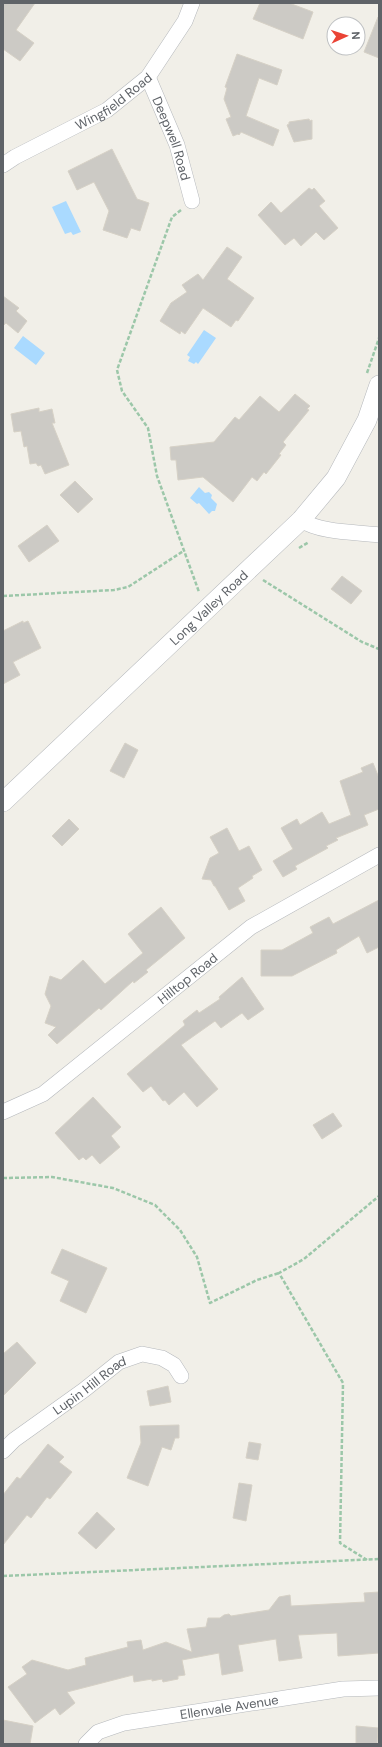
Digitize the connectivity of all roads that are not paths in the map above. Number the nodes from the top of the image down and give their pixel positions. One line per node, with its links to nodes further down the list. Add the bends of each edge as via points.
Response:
1 (192, 3): 2 (street, Wingfield Road, via 184,21)
2 (148, 77): 3 (street, Wingfield Road, via 107,110); 4 (street, Deepwell Road, via 177,145)
3 (3, 165)
4 (192, 201)
5 (372, 382): 6 (street, Long Valley Road, via 367,420 336,478)
6 (301, 520): 7 (street, via 310,526 320,528); 8 (street, Long Valley Road)
7 (379, 535)
8 (3, 802)
9 (379, 855): 10 (street, Hilltop Road, via 251,927 43,1094)
10 (3, 1112)
11 (181, 1376): 12 (street, Lupin Hill Road, via 174,1365 162,1358 142,1354 119,1362 14,1440)
12 (3, 1452)
13 (379, 1688): 14 (street, Ellenvale Avenue, via 343,1688 124,1723 98,1732)
14 (86, 1744)

